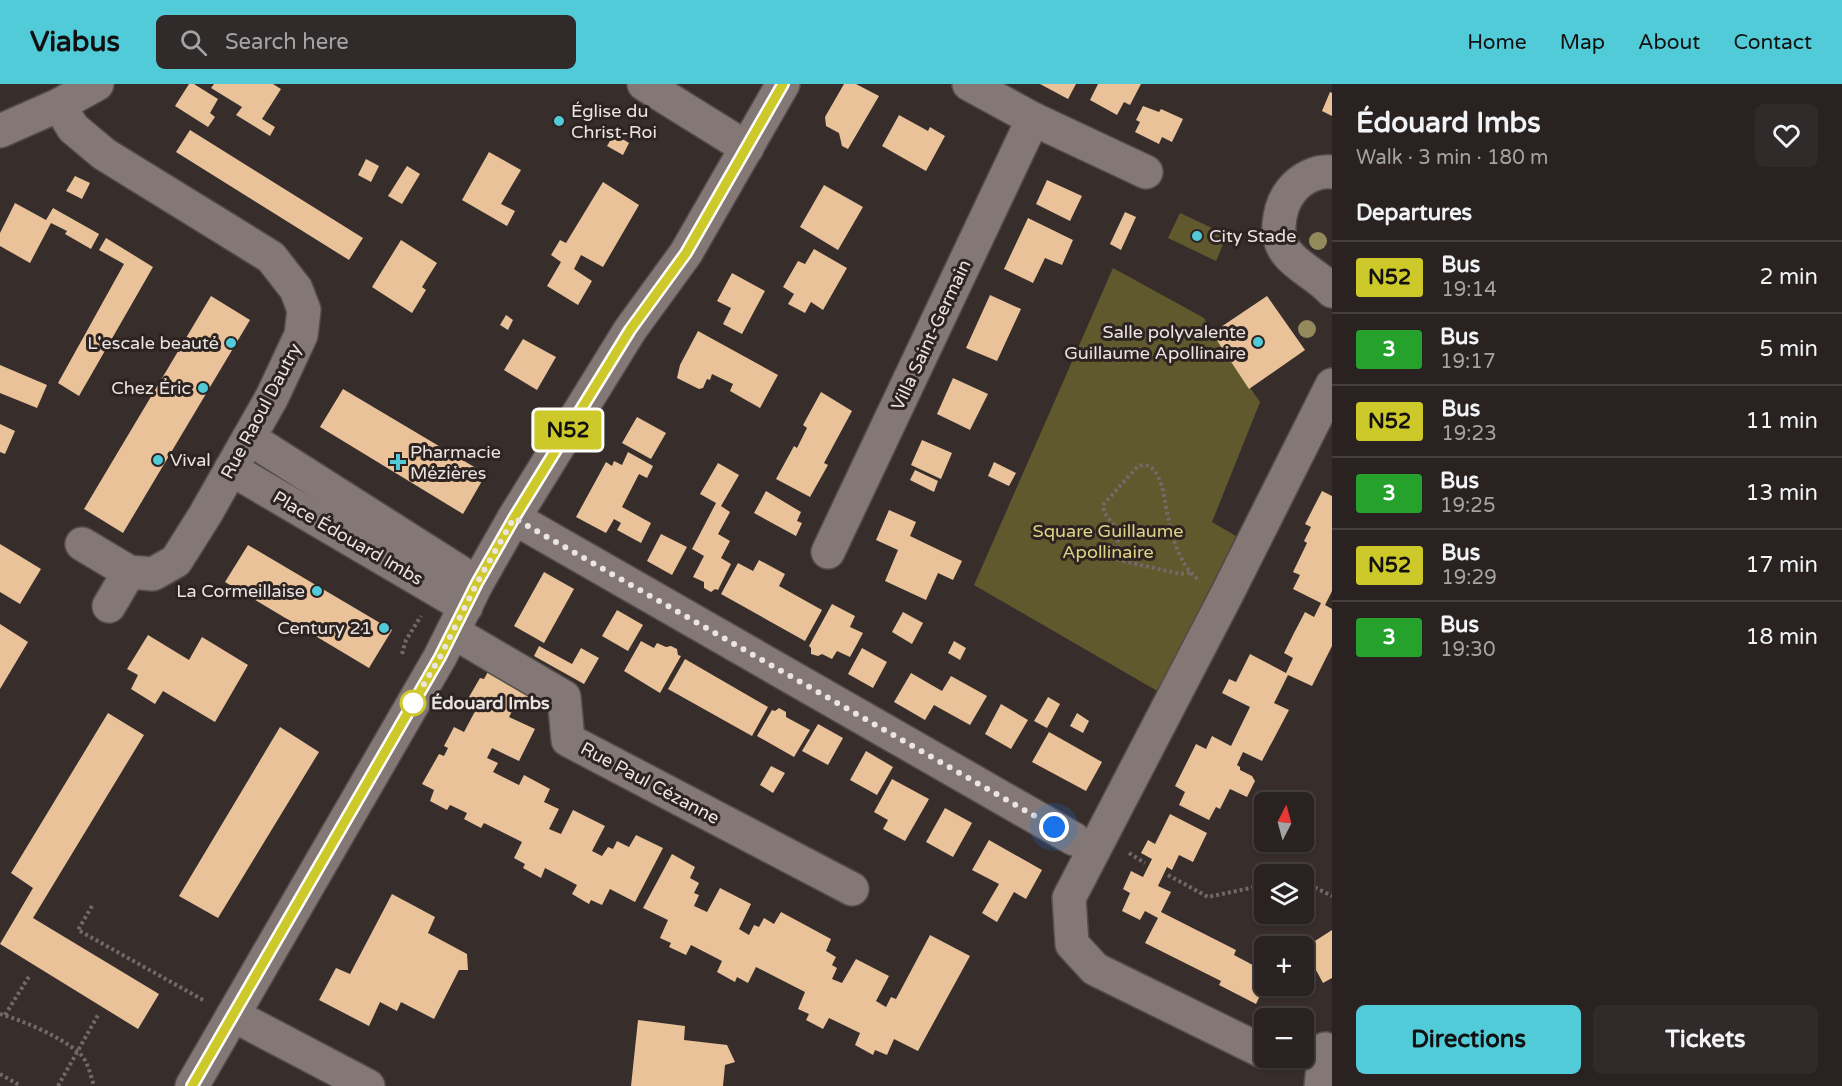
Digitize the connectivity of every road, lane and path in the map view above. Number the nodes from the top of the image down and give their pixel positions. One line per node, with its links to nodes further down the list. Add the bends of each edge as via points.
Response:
1 (97, 84): 5 (street)
2 (644, 84): 8 (street)
3 (783, 84): 8 (street)
4 (969, 84): 6 (street)
5 (59, 105): 7 (street); 13 (street, Rue Raoul Dautry, via 73,128 104,154 271,257 296,289 304,310 301,335)
6 (1033, 119): 10 (street); 17 (street, Villa Saint-Germain)
7 (0, 131)
8 (747, 148): 15 (street, via 686,253 630,330)
9 (1332, 171): 11 (street, via 1312,175 1294,188 1284,201 1279,230 1285,251)
10 (1146, 172)
11 (1332, 291)
12 (1332, 385): 20 (street)
13 (249, 438): 14 (street, Rue Raoul Dautry); 22 (street, Place Édouard Imbs)
14 (231, 469): 18 (street, Rue Raoul Dautry, via 176,561 153,574); 22 (street, Place Édouard Imbs)
15 (514, 518): 22 (street); 23 (street)
16 (82, 544): 18 (street)
17 (828, 552)
18 (129, 572): 21 (street)
19 (1190, 573): 19 (path, via 1178,552 1158,476 1152,467 1138,466 1103,506 1117,530 1119,560); 20 (path)
20 (1227, 594): 34 (street, via 1069,898 1069,917 1072,944 1095,969)
21 (109, 606)
22 (466, 607): 27 (street, Rue Paul Cézanne, via 564,697 568,740); 31 (street)
23 (1074, 839)
24 (1168, 875): 25 (path, via 1208,897)
25 (1254, 887)
26 (1314, 887): 28 (path)
27 (852, 889)
28 (1332, 896)
29 (92, 906): 31 (path, via 78,930)
30 (30, 975): 32 (path)
31 (220, 1008): 41 (street); 42 (street)
32 (3, 1014): 36 (path, via 31,1024)
33 (98, 1015): 36 (path)
34 (1254, 1047)
35 (1320, 1049): 43 (street)
36 (78, 1052): 39 (path); 40 (path, via 88,1066)
37 (0, 1074): 38 (path)
38 (21, 1086)
39 (58, 1086)
40 (94, 1086)
41 (192, 1086)
42 (368, 1086)
43 (1321, 1086)

